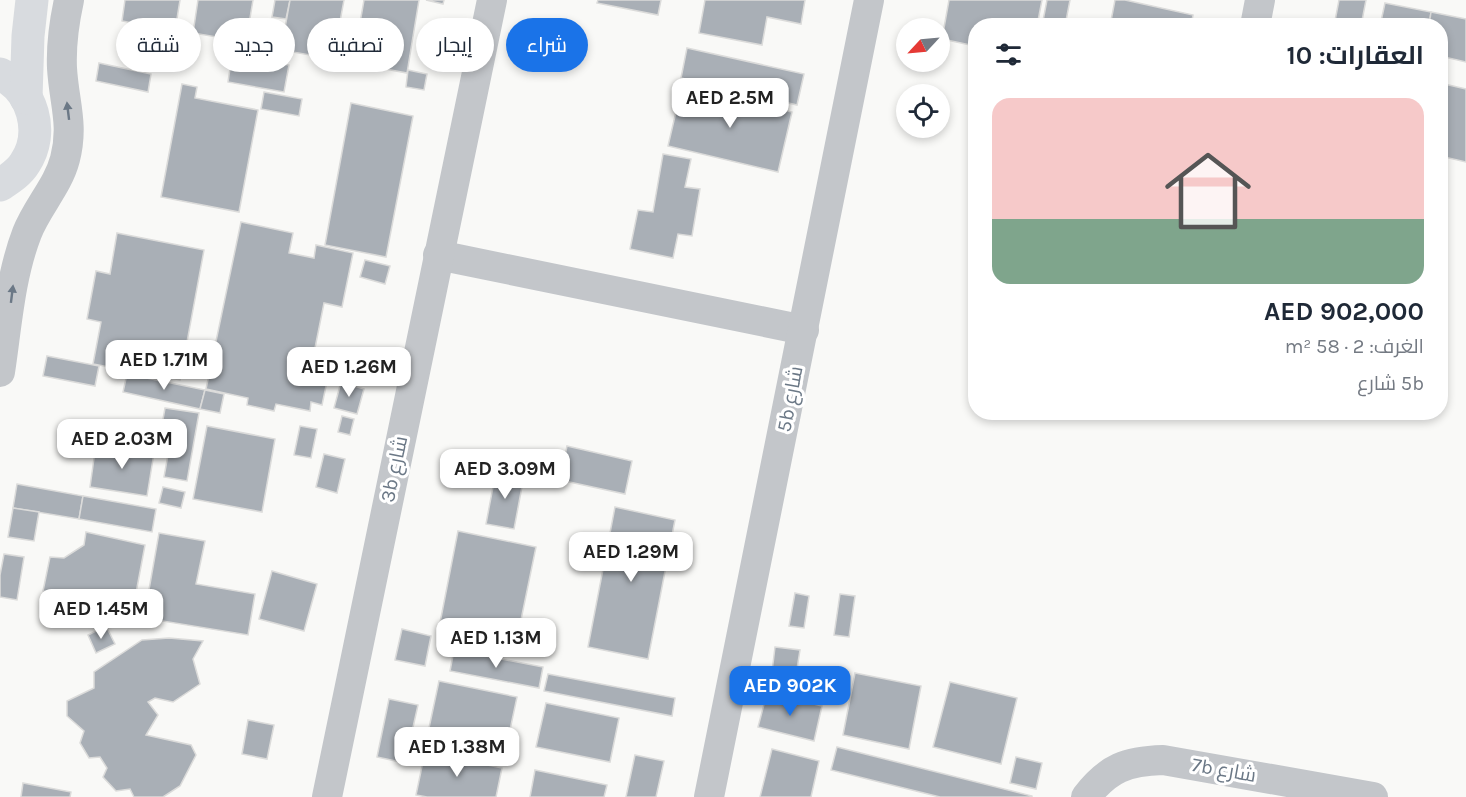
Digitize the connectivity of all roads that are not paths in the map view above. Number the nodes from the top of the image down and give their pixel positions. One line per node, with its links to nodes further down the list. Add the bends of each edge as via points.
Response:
1 (32, 0): 8 (main road)
2 (69, 0): 12 (street, one-way to 2, via 19,256 35,214 64,161 69,138 62,70)
3 (492, 0): 10 (street, 3b شارع)
4 (869, 0): 11 (street, 5b شارع)
5 (1260, 0): 6 (street)
6 (1257, 18)
7 (0, 74): 8 (main road)
8 (26, 98): 9 (main road, via 36,131 33,147 14,176)
9 (0, 185)
10 (438, 255): 11 (street); 13 (street, 3b شارع)
11 (804, 330): 14 (street, 5b شارع)
12 (0, 372)
13 (327, 797)
14 (709, 797)
15 (1086, 797): 16 (street, 7b شارع, via 1116,768 1139,760 1163,760)
16 (1373, 797)

